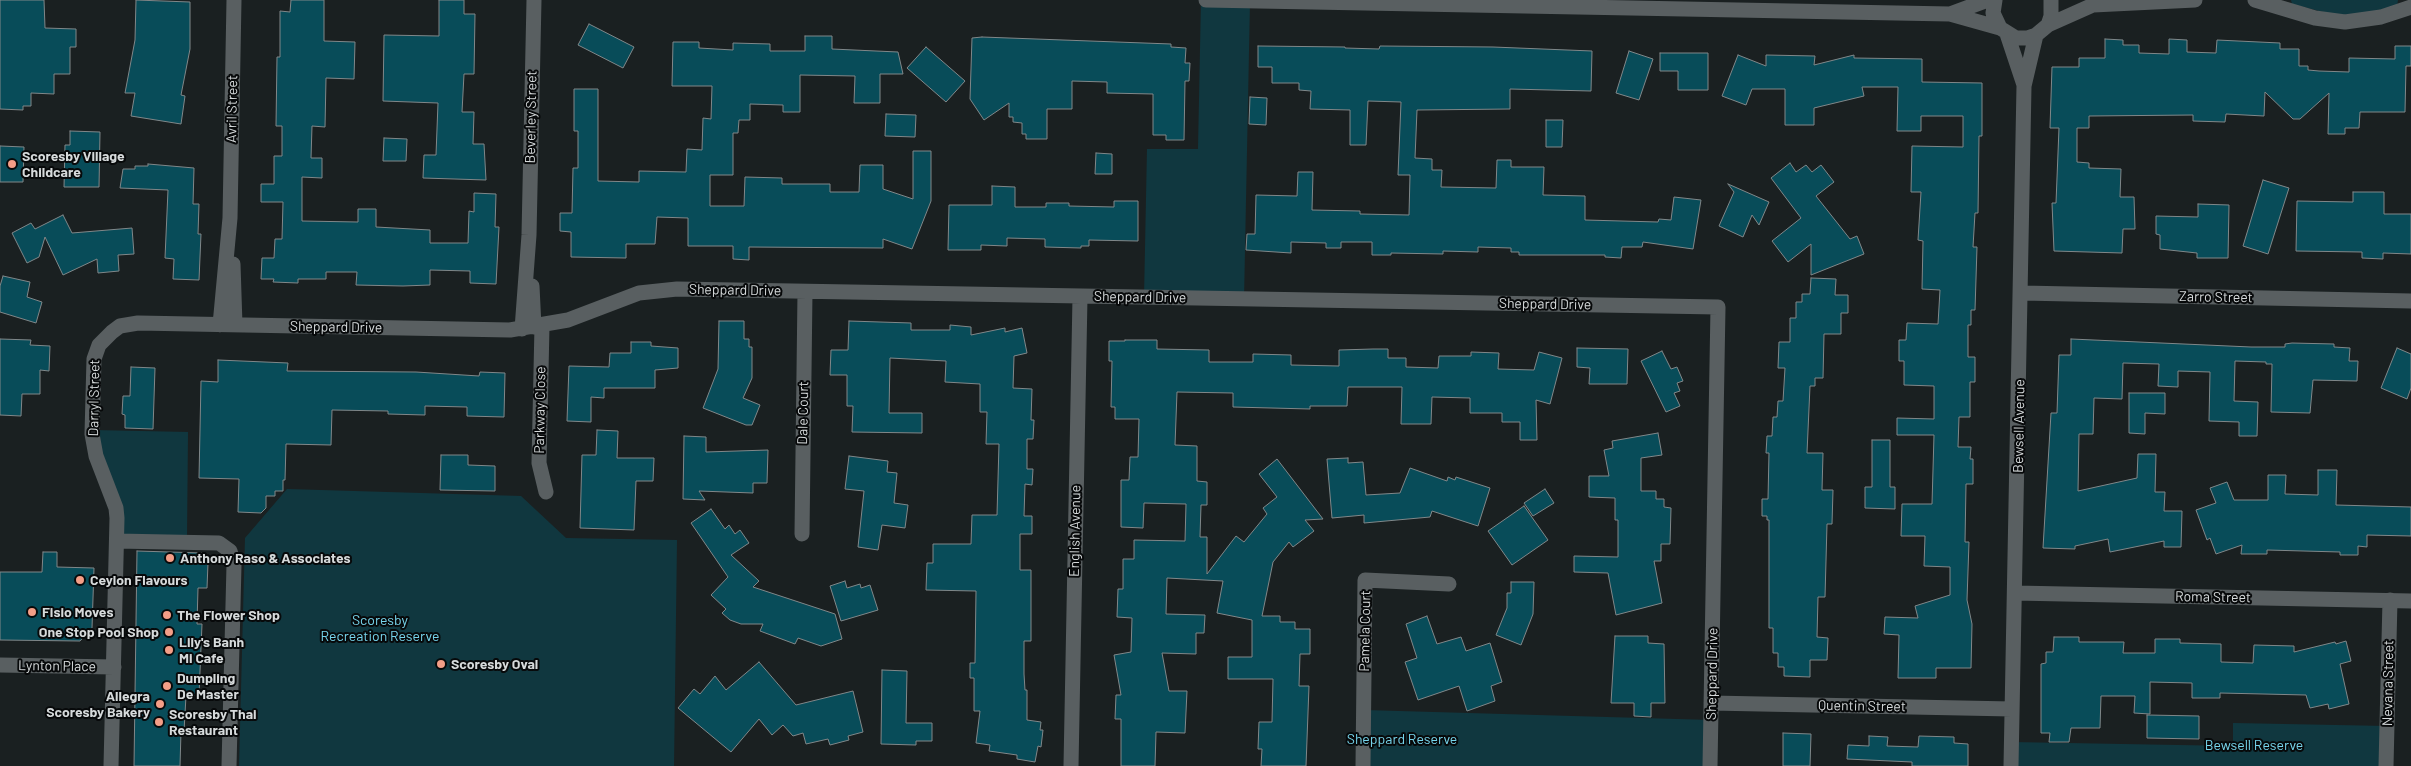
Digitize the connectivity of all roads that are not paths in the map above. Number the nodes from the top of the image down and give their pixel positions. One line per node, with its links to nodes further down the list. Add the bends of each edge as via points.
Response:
1 (234, 0): 24 (street, Avril Street)
2 (534, 0): 25 (street, Beverley Street, via 529,235)
3 (1206, 0): 10 (street)
4 (1988, 0): 15 (street)
5 (1995, 0): 17 (street, Bewsell Avenue, via 1994,13)
6 (2051, 0): 16 (street)
7 (2077, 0): 11 (street)
8 (2195, 0): 11 (street)
9 (2255, 0): 12 (street)
10 (1420, 2): 15 (street)
11 (2093, 5): 16 (street)
12 (2293, 6): 13 (street, via 2325,20 2345,22 2364,20)
13 (2396, 6): 14 (street)
14 (2411, 7)
15 (1950, 14): 17 (street)
16 (2048, 24): 18 (street)
17 (2004, 31): 18 (street, via 2016,38); 19 (street, Bewsell Avenue)
18 (2036, 35): 19 (street, Bewsell Avenue)
19 (2024, 86): 21 (street, Bewsell Avenue)
20 (805, 292): 22 (street, Sheppard Drive); 25 (street, Sheppard Drive, via 654,290 625,297 580,317); 28 (street, Dale Court)
21 (2022, 293): 23 (street, Zarro Street); 31 (street, Bewsell Avenue)
22 (1080, 297): 36 (street, Sheppard Drive, via 1718,307); 40 (street, English Avenue)
23 (2411, 301)
24 (228, 325): 25 (street, Sheppard Drive, via 489,330); 26 (street, Sheppard Drive, via 138,323 120,326)
25 (532, 327): 27 (street, Parkway Close, via 539,463)
26 (112, 332): 29 (street, Darryl Street, via 99,345 94,359 92,434 96,456 116,508)
27 (546, 492)
28 (802, 534)
29 (117, 541): 35 (street, Darryl Street); 39 (street, via 219,543 230,551 234,565)
30 (1449, 584): 41 (street, Pamela Court, via 1365,580)
31 (2015, 593): 32 (street, Roma Street); 37 (street, Bewsell Avenue)
32 (2390, 600): 33 (street, Roma Street); 44 (street, Nevana Street)
33 (2411, 601)
34 (0, 666): 35 (street, Lynton Place)
35 (114, 667): 38 (street, Darryl Street)
36 (1711, 703): 37 (street, Quentin Street); 42 (street, Sheppard Drive)
37 (2012, 709): 43 (street, Bewsell Avenue)
38 (111, 766)
39 (229, 766)
40 (1071, 766)
41 (1363, 766)
42 (1710, 766)
43 (2011, 766)
44 (2386, 766)

